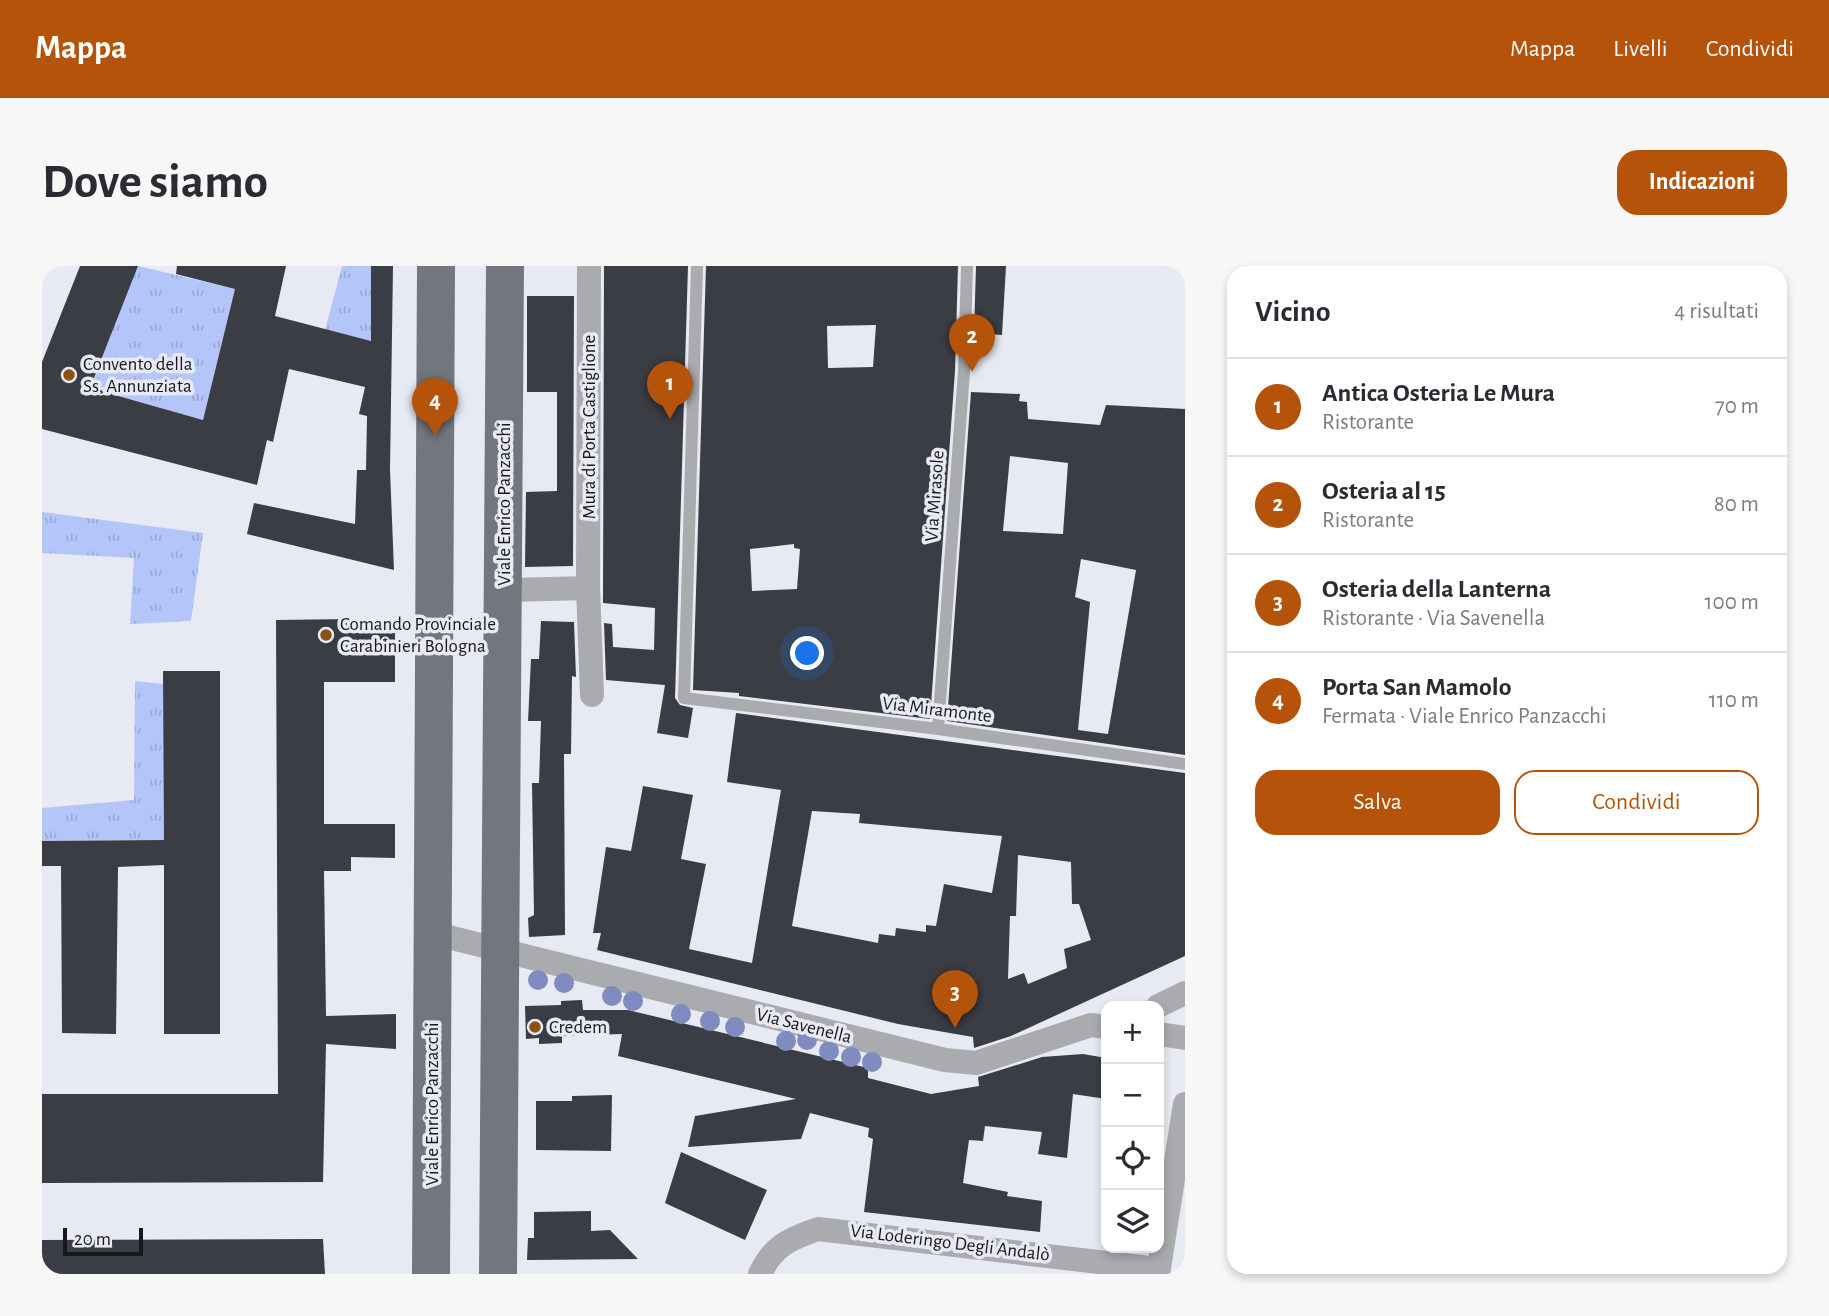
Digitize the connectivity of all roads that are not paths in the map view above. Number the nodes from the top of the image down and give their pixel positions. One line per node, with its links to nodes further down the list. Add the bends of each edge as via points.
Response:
1 (436, 266): 11 (main road, Viale Enrico Panzacchi)
2 (505, 266): 7 (main road, Viale Enrico Panzacchi)
3 (589, 266): 6 (street, Mura di Porta Castiglione)
4 (697, 266): 9 (lane, Via Miramonte, via 684,698)
5 (967, 266): 9 (lane, Via Mirasole, via 964,371)
6 (588, 588): 7 (street); 8 (street, Mura di Porta Castiglione)
7 (503, 590): 12 (main road, Viale Enrico Panzacchi)
8 (592, 695)
9 (937, 729): 10 (lane, Via Miramonte)
10 (1185, 764)
11 (432, 933): 12 (street); 20 (main road, Viale Enrico Panzacchi)
12 (500, 952): 15 (street, Via Savenella, via 944,1060 976,1063 1091,1025); 21 (main road, Viale Enrico Panzacchi)
13 (1185, 993): 14 (street)
14 (1164, 1003)
15 (1101, 1026)
16 (1164, 1035): 17 (street)
17 (1185, 1038)
18 (1185, 1104): 19 (street)
19 (1158, 1272): 22 (street, Via Loderingo Degli Andalò, via 818,1228 769,1254)
20 (431, 1274)
21 (498, 1274)
22 (760, 1274)

